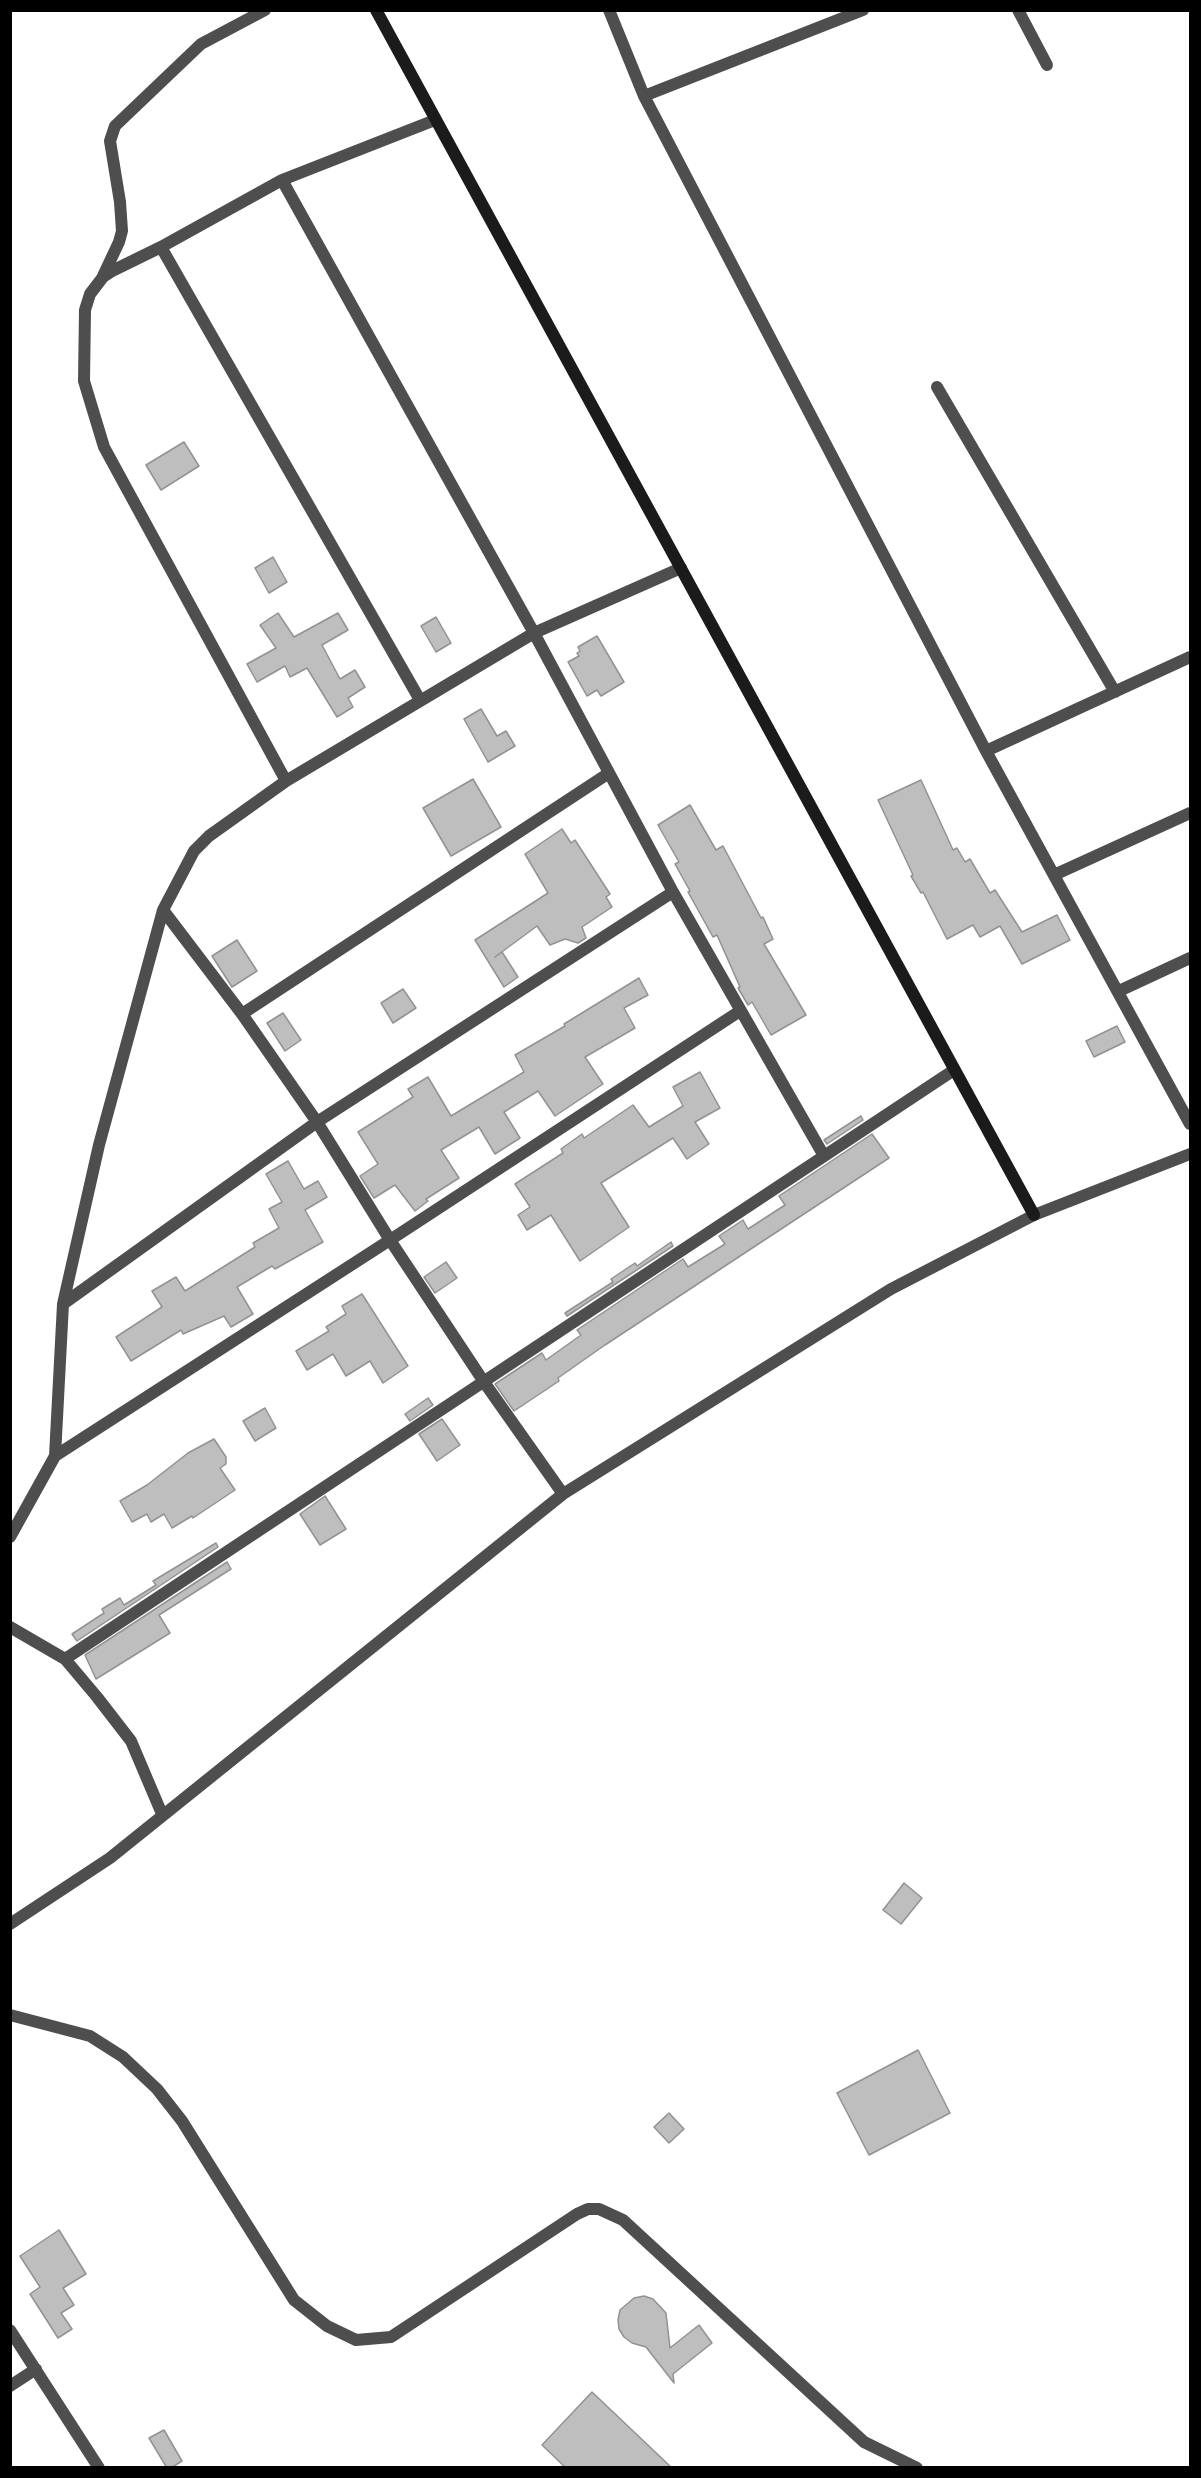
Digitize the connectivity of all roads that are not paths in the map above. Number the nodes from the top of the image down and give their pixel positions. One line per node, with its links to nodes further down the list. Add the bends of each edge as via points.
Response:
1 (265, 10): 11 (street, via 201,44 115,126 110,141 122,231)
2 (376, 10): 8 (street)
3 (609, 10): 7 (street)
4 (863, 10): 7 (street)
5 (1018, 10): 6 (street)
6 (1047, 65)
7 (644, 96): 18 (street)
8 (435, 120): 9 (street); 13 (street)
9 (282, 180): 10 (street); 14 (street)
10 (160, 247): 11 (street); 17 (street)
11 (103, 277): 20 (street, via 90,294 85,310 84,381 104,447)
12 (937, 387): 16 (street)
13 (681, 568): 14 (street); 29 (street)
14 (534, 633): 17 (street); 19 (street)
15 (1191, 657): 16 (street)
16 (1115, 692): 18 (street)
17 (420, 700): 20 (street)
18 (986, 751): 22 (street)
19 (609, 773): 23 (street); 28 (street)
20 (286, 781): 24 (street, via 194,851)
21 (1191, 813): 22 (street)
22 (1054, 875): 26 (street)
23 (673, 892): 27 (street); 30 (street)
24 (163, 909): 28 (street); 36 (street, via 99,1145)
25 (1191, 958): 26 (street)
26 (1119, 991): 31 (street)
27 (740, 1011): 33 (street); 35 (street)
28 (242, 1014): 30 (street)
29 (954, 1070): 33 (street); 34 (street)
30 (317, 1122): 35 (street); 36 (street)
31 (1191, 1124)
32 (1191, 1154): 34 (street)
33 (824, 1156): 37 (street)
34 (1034, 1215): 39 (street, via 853,1311)
35 (390, 1240): 37 (street); 38 (street)
36 (63, 1304): 38 (street)
37 (484, 1382): 39 (street); 42 (street)
38 (55, 1456): 40 (street)
39 (563, 1494): 43 (street)
40 (10, 1537)
41 (10, 1627): 42 (street)
42 (65, 1659): 43 (street, via 131,1741)
43 (162, 1814): 44 (street, via 110,1858)
44 (10, 1924)
45 (10, 2015): 50 (street, via 90,2036 123,2057 157,2089 182,2121 294,2300 327,2326 356,2340 391,2337 577,2214 599,2209 622,2220 864,2442)
46 (10, 2330): 47 (street)
47 (36, 2369): 48 (street); 49 (street)
48 (10, 2386)
49 (99, 2468)
50 (917, 2468)

